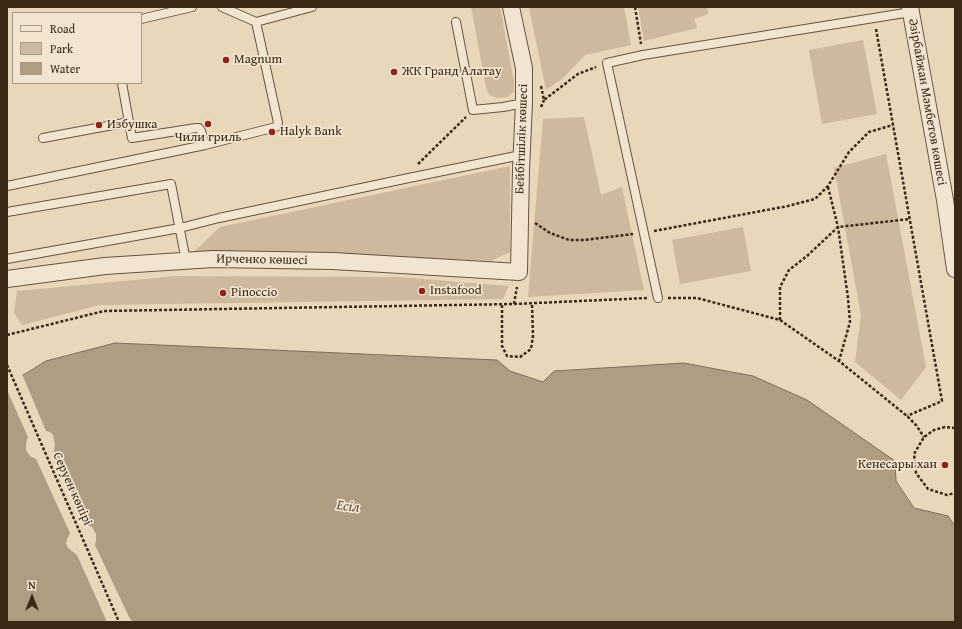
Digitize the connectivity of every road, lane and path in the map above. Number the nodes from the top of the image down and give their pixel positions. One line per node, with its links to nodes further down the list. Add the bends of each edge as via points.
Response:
1 (192, 7): 8 (lane)
2 (222, 7): 9 (lane)
3 (312, 7): 9 (lane)
4 (511, 7): 15 (street, Бейбітшілік көшесі, via 524,68)
5 (635, 7): 11 (path)
6 (911, 10): 7 (lane); 25 (street, Әзірбайжан Мәмбетов көшесі)
7 (874, 18): 11 (lane); 18 (path)
8 (142, 19)
9 (256, 22): 20 (lane, via 278,123 276,127)
10 (456, 22): 16 (lane)
11 (643, 55): 12 (lane)
12 (607, 62): 14 (path, via 578,74 544,100); 31 (lane)
13 (122, 84): 17 (lane)
14 (541, 84)
15 (524, 103): 16 (lane); 21 (street, Бейбітшілік көшесі)
16 (474, 110): 22 (path)
17 (129, 122): 19 (lane); 20 (lane, via 132,138 199,128)
18 (893, 125): 24 (path, via 869,132 849,152); 27 (path)
19 (43, 138)
20 (204, 145): 23 (lane)
21 (522, 155): 22 (lane); 35 (street, Бейбітшілік көшесі)
22 (404, 178): 30 (lane)
23 (7, 186)
24 (828, 186): 29 (path); 31 (path, via 815,199 788,206)
25 (950, 199): 34 (street, Әзірбайжан Мәмбетов көшесі)
26 (7, 212): 30 (lane, via 171,184)
27 (910, 219): 29 (path); 44 (path, via 942,401)
28 (533, 222): 31 (path, via 550,233 569,240)
29 (838, 227): 40 (path, via 789,270 780,287); 42 (path, via 850,322)
30 (180, 228): 32 (lane); 33 (lane)
31 (644, 232): 37 (lane)
32 (7, 259)
33 (186, 261): 35 (street, Ирченко көшесі, via 333,261); 36 (street, Ирченко көшесі, via 105,266)
34 (955, 269)
35 (519, 272)
36 (7, 280)
37 (658, 298): 38 (path); 40 (path, via 697,298)
38 (532, 304): 39 (path); 39 (path, via 531,349 520,357 507,356 502,346)
39 (502, 305): 41 (path, via 104,311)
40 (780, 320): 42 (path)
41 (7, 335)
42 (839, 361): 44 (path)
43 (7, 365): 48 (path, Серуен көпірі)
44 (907, 416): 46 (path)
45 (955, 428): 46 (path, via 934,430)
46 (924, 437): 47 (path, via 914,454 916,473 928,489 946,495)
47 (955, 493)
48 (119, 622)

